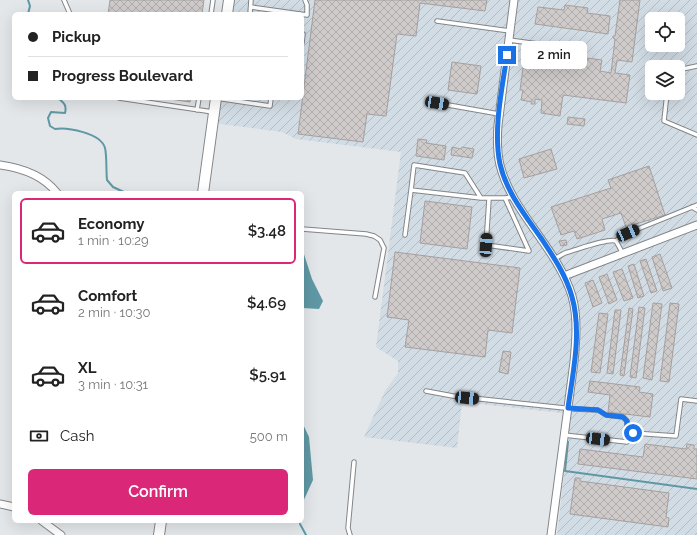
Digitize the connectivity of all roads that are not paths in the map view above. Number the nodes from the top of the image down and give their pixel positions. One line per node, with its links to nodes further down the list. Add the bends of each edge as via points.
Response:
1 (64, 0): 8 (lane)
2 (213, 0): 9 (lane)
3 (229, 0): 10 (street)
4 (251, 0): 7 (lane)
5 (305, 0): 13 (lane, via 307,5)
6 (514, 0): 15 (street)
7 (250, 7): 11 (lane); 12 (lane)
8 (69, 12)
9 (211, 12)
10 (227, 12)
11 (250, 12)
12 (285, 12)
13 (304, 15)
14 (437, 21): 15 (lane)
15 (510, 31): 16 (street)
16 (509, 40): 17 (lane); 29 (street)
17 (575, 49)
18 (697, 66): 19 (lane)
19 (685, 69)
20 (132, 100): 27 (lane)
21 (199, 100): 27 (lane)
22 (216, 100): 28 (street)
23 (230, 100): 24 (lane, via 270,106)
24 (272, 100)
25 (666, 100): 30 (lane, via 664,121)
26 (437, 103): 29 (lane)
27 (197, 110): 28 (lane)
28 (214, 113): 34 (street)
29 (500, 114): 35 (street, via 498,155 503,174)
30 (697, 135)
31 (0, 165): 33 (street, via 25,170 41,178)
32 (411, 190): 36 (lane); 36 (lane, via 414,165 466,173); 44 (lane)
33 (55, 191)
34 (203, 191)
35 (514, 197): 37 (lane); 47 (street)
36 (481, 198): 38 (lane)
37 (505, 198): 38 (lane); 38 (lane, via 529,251 486,245)
38 (489, 199)
39 (697, 204): 40 (lane)
40 (692, 208): 41 (lane); 45 (lane, via 620,236)
41 (697, 210)
42 (697, 225): 46 (street)
43 (304, 229): 49 (lane, via 366,234 380,240 384,248)
44 (405, 235)
45 (616, 241): 46 (lane); 47 (lane, via 606,240)
46 (623, 254): 48 (street)
47 (554, 259): 48 (street)
48 (564, 276): 52 (street, via 574,305 576,324)
49 (375, 297)
50 (426, 391): 52 (lane)
51 (697, 401): 54 (lane, via 681,399 676,436 633,433)
52 (568, 408): 53 (street); 54 (lane, via 598,410 606,415 623,417 627,421)
53 (564, 435): 54 (lane, via 627,442); 63 (street)
54 (627, 438)
55 (354, 462): 62 (lane, via 348,528)
56 (0, 504): 57 (street)
57 (12, 507)
58 (45, 523): 60 (street)
59 (161, 523): 61 (street)
60 (61, 535)
61 (159, 535)
62 (350, 535)
63 (551, 535)

